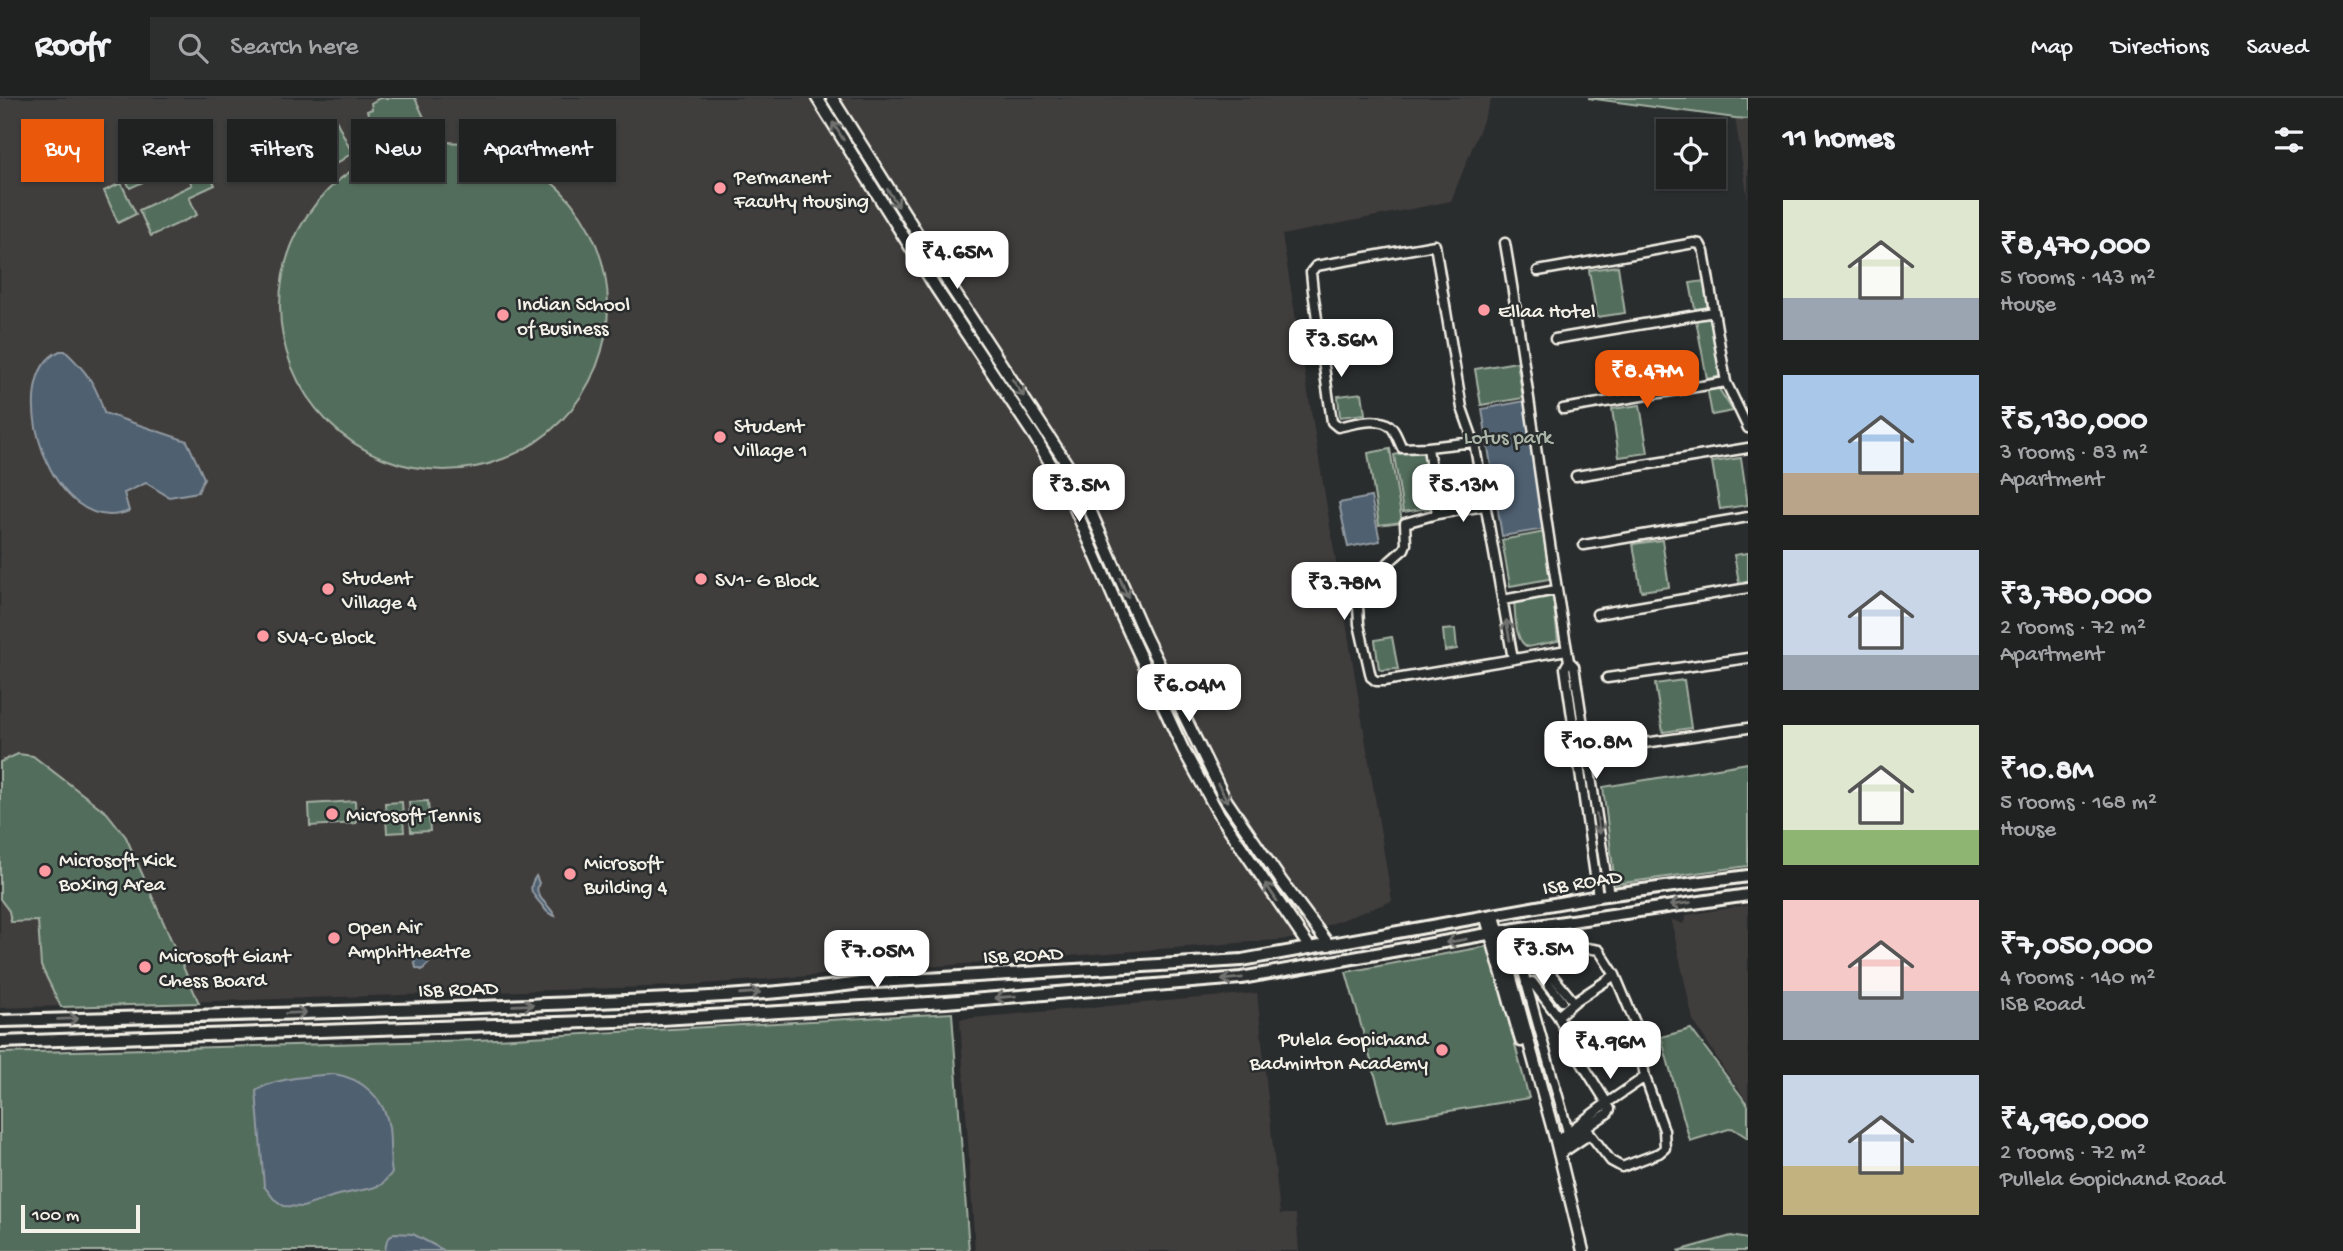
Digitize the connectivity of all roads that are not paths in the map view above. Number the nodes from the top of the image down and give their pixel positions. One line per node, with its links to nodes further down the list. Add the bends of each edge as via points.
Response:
1 (817, 98): 34 (street, one-way to 1, via 1217,811 1183,749 1071,499)
2 (832, 98): 33 (street, one-way to 33, via 1076,478 1145,636 1224,797)
3 (1505, 243): 19 (street)
4 (1538, 271): 5 (street, via 1700,244)
5 (1714, 312): 6 (street); 7 (street)
6 (1555, 339)
7 (1726, 382): 8 (street); 9 (street)
8 (1563, 409)
9 (1748, 428)
10 (1474, 442): 11 (street); 11 (street, via 1462,408 1435,245 1316,267 1311,272 1332,422 1338,427 1383,422 1391,426 1402,448); 14 (street)
11 (1427, 447): 15 (street)
12 (1748, 448): 13 (street)
13 (1576, 476)
14 (1485, 506): 15 (street); 20 (street)
15 (1437, 514): 24 (street, via 1405,523 1404,549 1388,562 1357,606 1371,677 1384,681)
16 (1748, 517): 17 (street)
17 (1584, 545)
18 (1748, 587): 21 (street)
19 (1556, 590): 20 (street); 22 (street)
20 (1503, 600): 24 (street, one-way to 20)
21 (1597, 614)
22 (1567, 650): 24 (street); 30 (street, via 1565,668)
23 (1748, 658): 25 (street)
24 (1513, 659)
25 (1607, 678)
26 (1748, 728): 27 (street)
27 (1617, 747)
28 (1748, 876): 30 (main road, ISB ROAD)
29 (1748, 895): 32 (main road, ISB ROAD, one-way to 32)
30 (1603, 896): 31 (main road, ISB ROAD)
31 (1490, 917): 32 (street); 33 (main road, ISB ROAD)
32 (1495, 934): 42 (main road, ISB ROAD, one-way to 42, via 1241,978 946,1002 644,1020); 45 (street)
33 (1329, 945): 34 (main road, ISB ROAD)
34 (1310, 948): 40 (main road, ISB ROAD, one-way to 34, via 660,999 1242,960)
35 (1615, 975): 38 (street); 38 (street, via 1594,948 1550,951 1542,963); 41 (street)
36 (1526, 984): 37 (street, via 1524,969 1532,963); 39 (street, via 1532,982); 48 (street)
37 (1562, 1001)
38 (1574, 1002): 39 (street)
39 (1558, 1016): 43 (street)
40 (0, 1021)
41 (1636, 1026): 43 (street); 44 (street)
42 (0, 1042)
43 (1580, 1060): 46 (street)
44 (1645, 1077): 46 (street); 47 (street, via 1664,1130 1665,1148 1622,1167 1611,1161)
45 (1536, 1082): 49 (street); 49 (street)
46 (1605, 1104): 47 (street, via 1610,1112)
47 (1586, 1128): 48 (street); 49 (street)
48 (1567, 1132): 49 (street)
49 (1558, 1153): 50 (street)
50 (1581, 1251)

